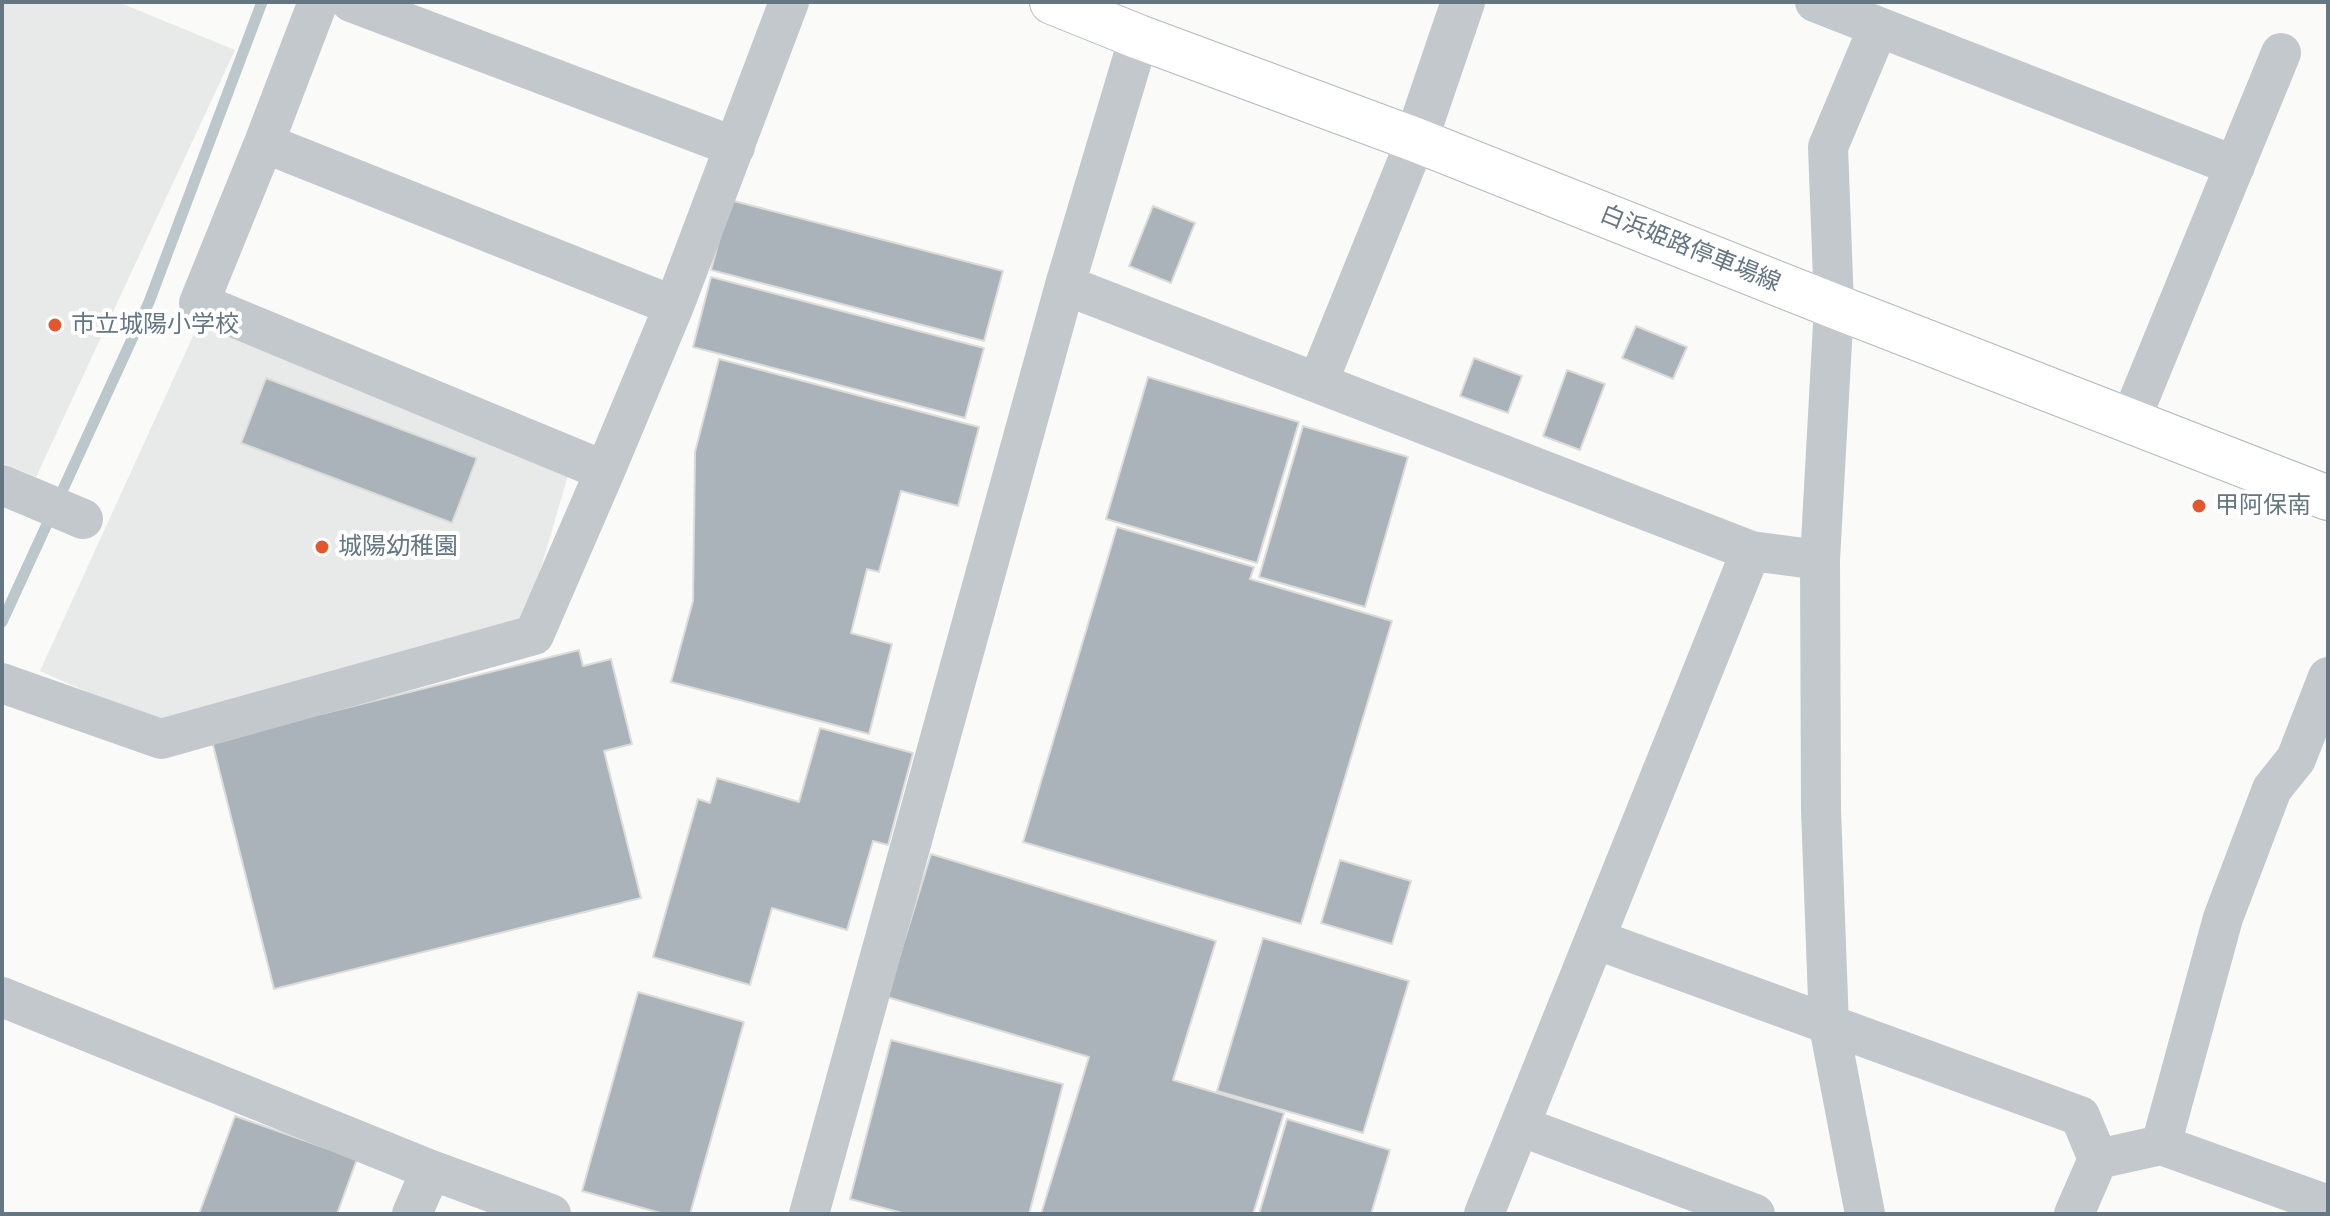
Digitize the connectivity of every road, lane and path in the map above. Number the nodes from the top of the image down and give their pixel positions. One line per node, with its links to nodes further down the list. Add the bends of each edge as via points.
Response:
1 (318, 2): 11 (street)
2 (351, 2): 12 (street)
3 (789, 2): 12 (street)
4 (1052, 2): 8 (main road, 白浜姫路停車場線)
5 (1463, 2): 10 (street)
6 (1815, 2): 7 (street)
7 (1878, 28): 13 (street); 16 (street, via 1828,147)
8 (1139, 37): 10 (main road, 白浜姫路停車場線); 14 (street)
9 (2281, 53): 13 (street)
10 (1416, 140): 16 (main road, 白浜姫路停車場線); 17 (street)
11 (264, 143): 15 (street); 19 (street, via 199,303)
12 (735, 147): 15 (street)
13 (2235, 166): 18 (street)
14 (1065, 285): 17 (street); 37 (street)
15 (674, 306): 19 (street)
16 (1834, 306): 18 (main road, 白浜姫路停車場線); 24 (street)
17 (1318, 382): 23 (street)
18 (2130, 421): 21 (main road, 白浜姫路停車場線)
19 (605, 471): 26 (street, via 534,635 161,739)
20 (16, 491): 22 (street)
21 (2328, 498)
22 (83, 519)
23 (1751, 551): 24 (street); 27 (street)
24 (1820, 560): 29 (street)
25 (2328, 677): 31 (street, via 2296,759 2272,789 2223,918)
26 (2, 683)
27 (1595, 939): 29 (street); 30 (street)
28 (2, 997): 33 (street)
29 (1829, 1026): 32 (street, via 2080,1116); 40 (street)
30 (1520, 1126): 38 (street); 39 (street)
31 (2161, 1145): 32 (street); 34 (street)
32 (2098, 1159): 41 (street)
33 (431, 1170): 35 (street); 36 (street)
34 (2328, 1205)
35 (412, 1214)
36 (551, 1214)
37 (809, 1214)
38 (1484, 1214)
39 (1755, 1214)
40 (1865, 1214)
41 (2074, 1214)

